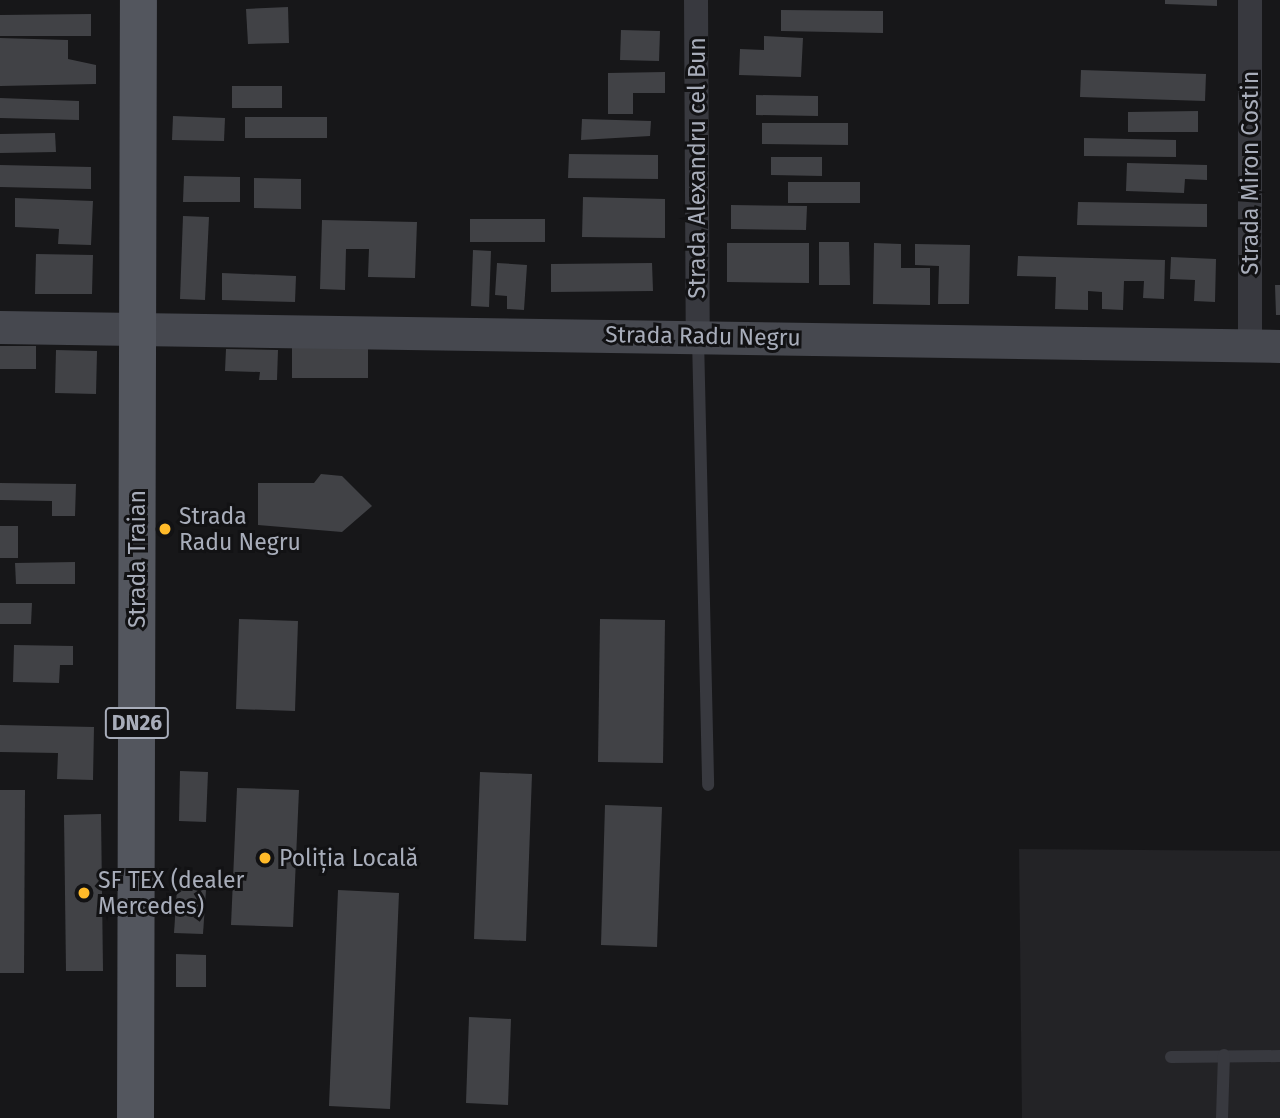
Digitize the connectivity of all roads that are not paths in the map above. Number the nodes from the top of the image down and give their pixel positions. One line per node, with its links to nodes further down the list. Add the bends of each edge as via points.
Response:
1 (138, 0): 5 (main road, Strada Traian / DN26)
2 (696, 0): 6 (street, Strada Alexandru cel Bun)
3 (1250, 0): 7 (street, Strada Miron Costin)
4 (0, 327): 5 (street, Strada Radu Negru)
5 (136, 327): 6 (street, Strada Radu Negru); 12 (main road, Strada Traian / DN26)
6 (698, 336): 7 (street, Strada Radu Negru); 8 (lane)
7 (1265, 346)
8 (708, 785)
9 (1224, 1055): 10 (lane); 11 (lane); 13 (lane)
10 (1280, 1056)
11 (1171, 1058)
12 (135, 1118)
13 (1222, 1118)

